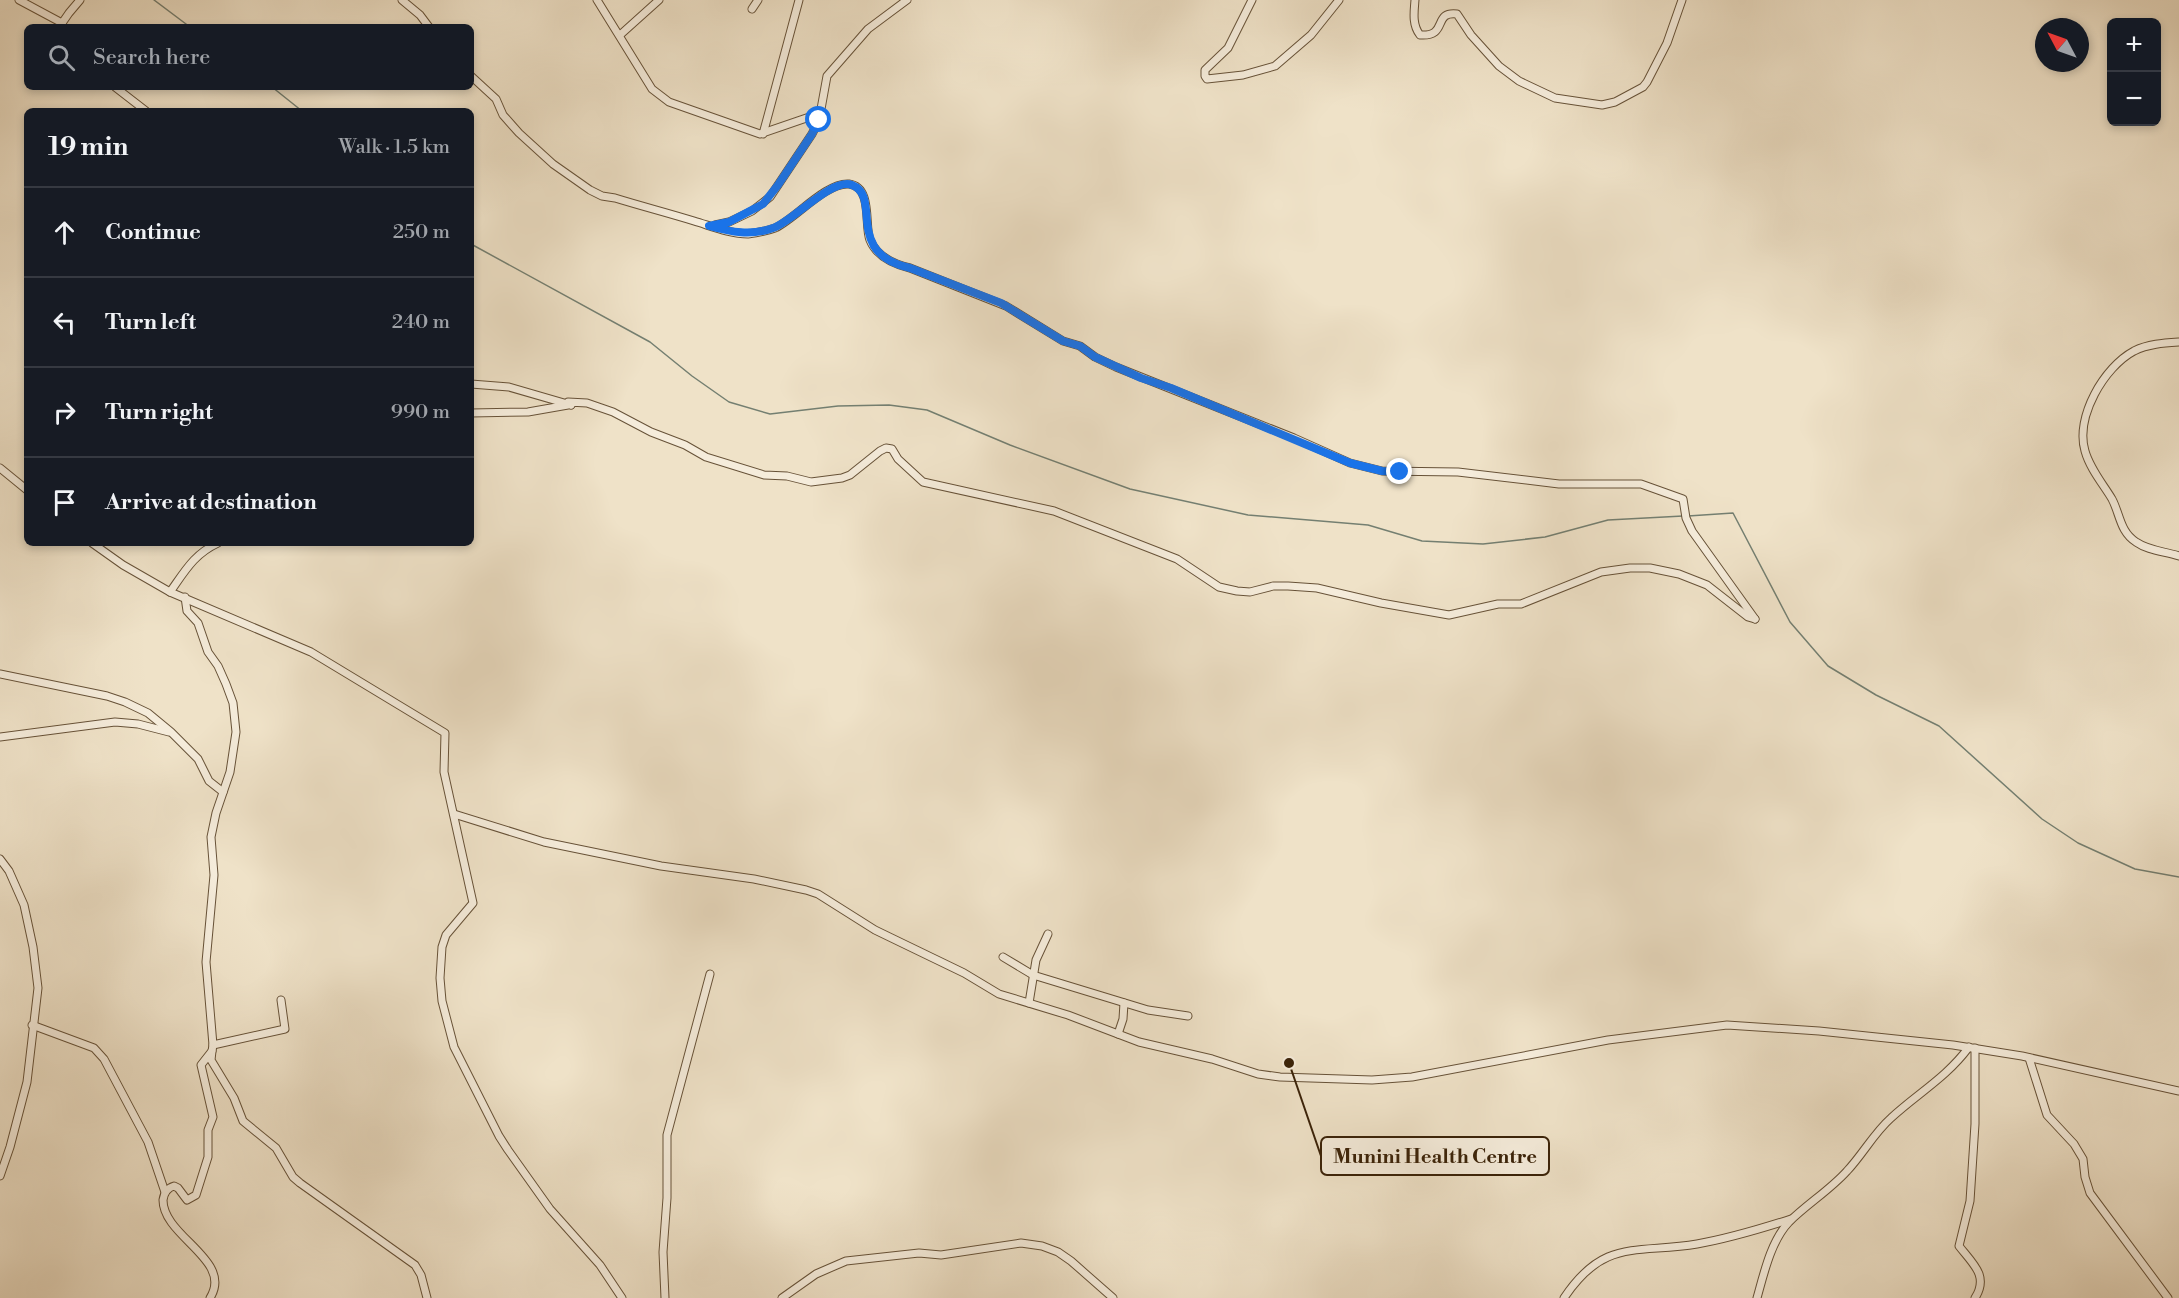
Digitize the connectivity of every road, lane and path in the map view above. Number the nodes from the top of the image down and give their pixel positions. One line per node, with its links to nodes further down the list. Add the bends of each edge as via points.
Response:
1 (19, 0): 14 (street)
2 (80, 0): 15 (street)
3 (402, 0): 16 (street)
4 (597, 0): 17 (street)
5 (658, 0): 17 (street)
6 (758, 0): 13 (street)
7 (799, 0): 22 (street)
8 (907, 0): 21 (street, via 868,29 827,76)
9 (1252, 0): 10 (street, via 1228,48 1205,70 1207,79 1275,66 1311,35)
10 (1338, 0)
11 (1415, 0): 12 (street, via 1414,21 1420,35 1432,35 1445,15 1457,14 1485,53 1519,81 1555,98 1602,105 1615,102 1647,82 1673,31)
12 (1682, 0)
13 (752, 9)
14 (59, 24)
15 (62, 24)
16 (427, 24)
17 (620, 35): 22 (street, via 652,89 663,98)
18 (474, 79): 23 (street, via 496,99 519,133 578,183 602,196)
19 (120, 90): 20 (street)
20 (143, 108)
21 (821, 113): 22 (street); 23 (street, via 812,134 763,204 729,222)
22 (763, 134)
23 (709, 226): 26 (street, via 747,234 774,228 813,199 839,185 852,185 866,204 869,238 882,256 895,265 1001,303 1063,341 1116,367 1350,463 1382,471 1458,472 1559,484 1641,484 1683,499 1692,531 1755,619 1748,618 1693,578 1639,567 1601,572 1521,604 1498,604 1449,615 1317,588 1273,586 1237,591 1219,587 1177,559 1054,512 923,482 892,449 880,451 850,475 811,482 733,467 621,415 587,403 568,402)
24 (2179, 342): 32 (street, via 2146,346 2122,358 2091,399 2084,431 2088,462 2114,504 2123,530 2147,549)
25 (474, 384): 26 (street, via 509,387)
26 (571, 405): 27 (street)
27 (474, 413)
28 (0, 468): 29 (street)
29 (24, 488)
30 (96, 546): 33 (street)
31 (211, 546): 33 (street, via 194,559)
32 (2179, 556)
33 (170, 591): 34 (street)
34 (185, 597): 38 (street, via 187,611 198,623 234,711 237,737); 39 (street, via 312,652 442,730 444,772)
35 (0, 674): 36 (street, via 117,699 148,713)
36 (171, 732): 37 (street, via 115,722); 38 (street, via 198,759 209,781)
37 (0, 737)
38 (223, 792): 51 (street, via 211,837 214,875 206,962)
39 (454, 814): 46 (street, via 544,842 806,890 981,985); 60 (street, via 473,903 451,929 442,947 442,1000 453,1047 508,1150 549,1209 600,1265)
40 (0, 859): 49 (street, via 24,905 33,947 38,988)
41 (1048, 934): 44 (street)
42 (1003, 957): 44 (street)
43 (711, 974): 61 (street, via 667,1135)
44 (1033, 975): 46 (street); 47 (street)
45 (281, 1000): 51 (street, via 285,1029)
46 (1029, 1003): 50 (street)
47 (1124, 1004): 48 (street); 50 (street)
48 (1188, 1016)
49 (32, 1025): 55 (street, via 27,1082); 56 (street, via 94,1048 104,1059 148,1142)
50 (1118, 1034): 52 (street, via 1258,1074 1372,1080 1424,1076 1608,1040 1727,1025)
51 (212, 1048): 56 (street, via 201,1065 213,1117 200,1187 196,1196 187,1200 174,1186); 59 (street, via 211,1060 247,1126 276,1148 300,1184 415,1265)
52 (1972, 1048): 53 (street); 57 (street, via 1890,1119 1845,1173); 66 (street, via 1975,1124 1970,1201 1959,1246 1980,1274 1982,1283)
53 (2029, 1058): 54 (street); 67 (street, via 2047,1115 2084,1159 2090,1193)
54 (2179, 1091)
55 (0, 1176)
56 (165, 1192): 58 (street, via 167,1218 212,1270 215,1288)
57 (1794, 1219): 64 (street, via 1722,1240 1623,1252 1591,1266); 65 (street, via 1775,1246)
58 (210, 1298)
59 (427, 1298)
60 (622, 1298)
61 (664, 1298)
62 (782, 1298): 63 (street, via 816,1274 846,1261 919,1253 941,1255 1020,1243 1058,1252)
63 (1113, 1298)
64 (1564, 1298)
65 (1758, 1298)
66 (1975, 1298)
67 (2168, 1298)

